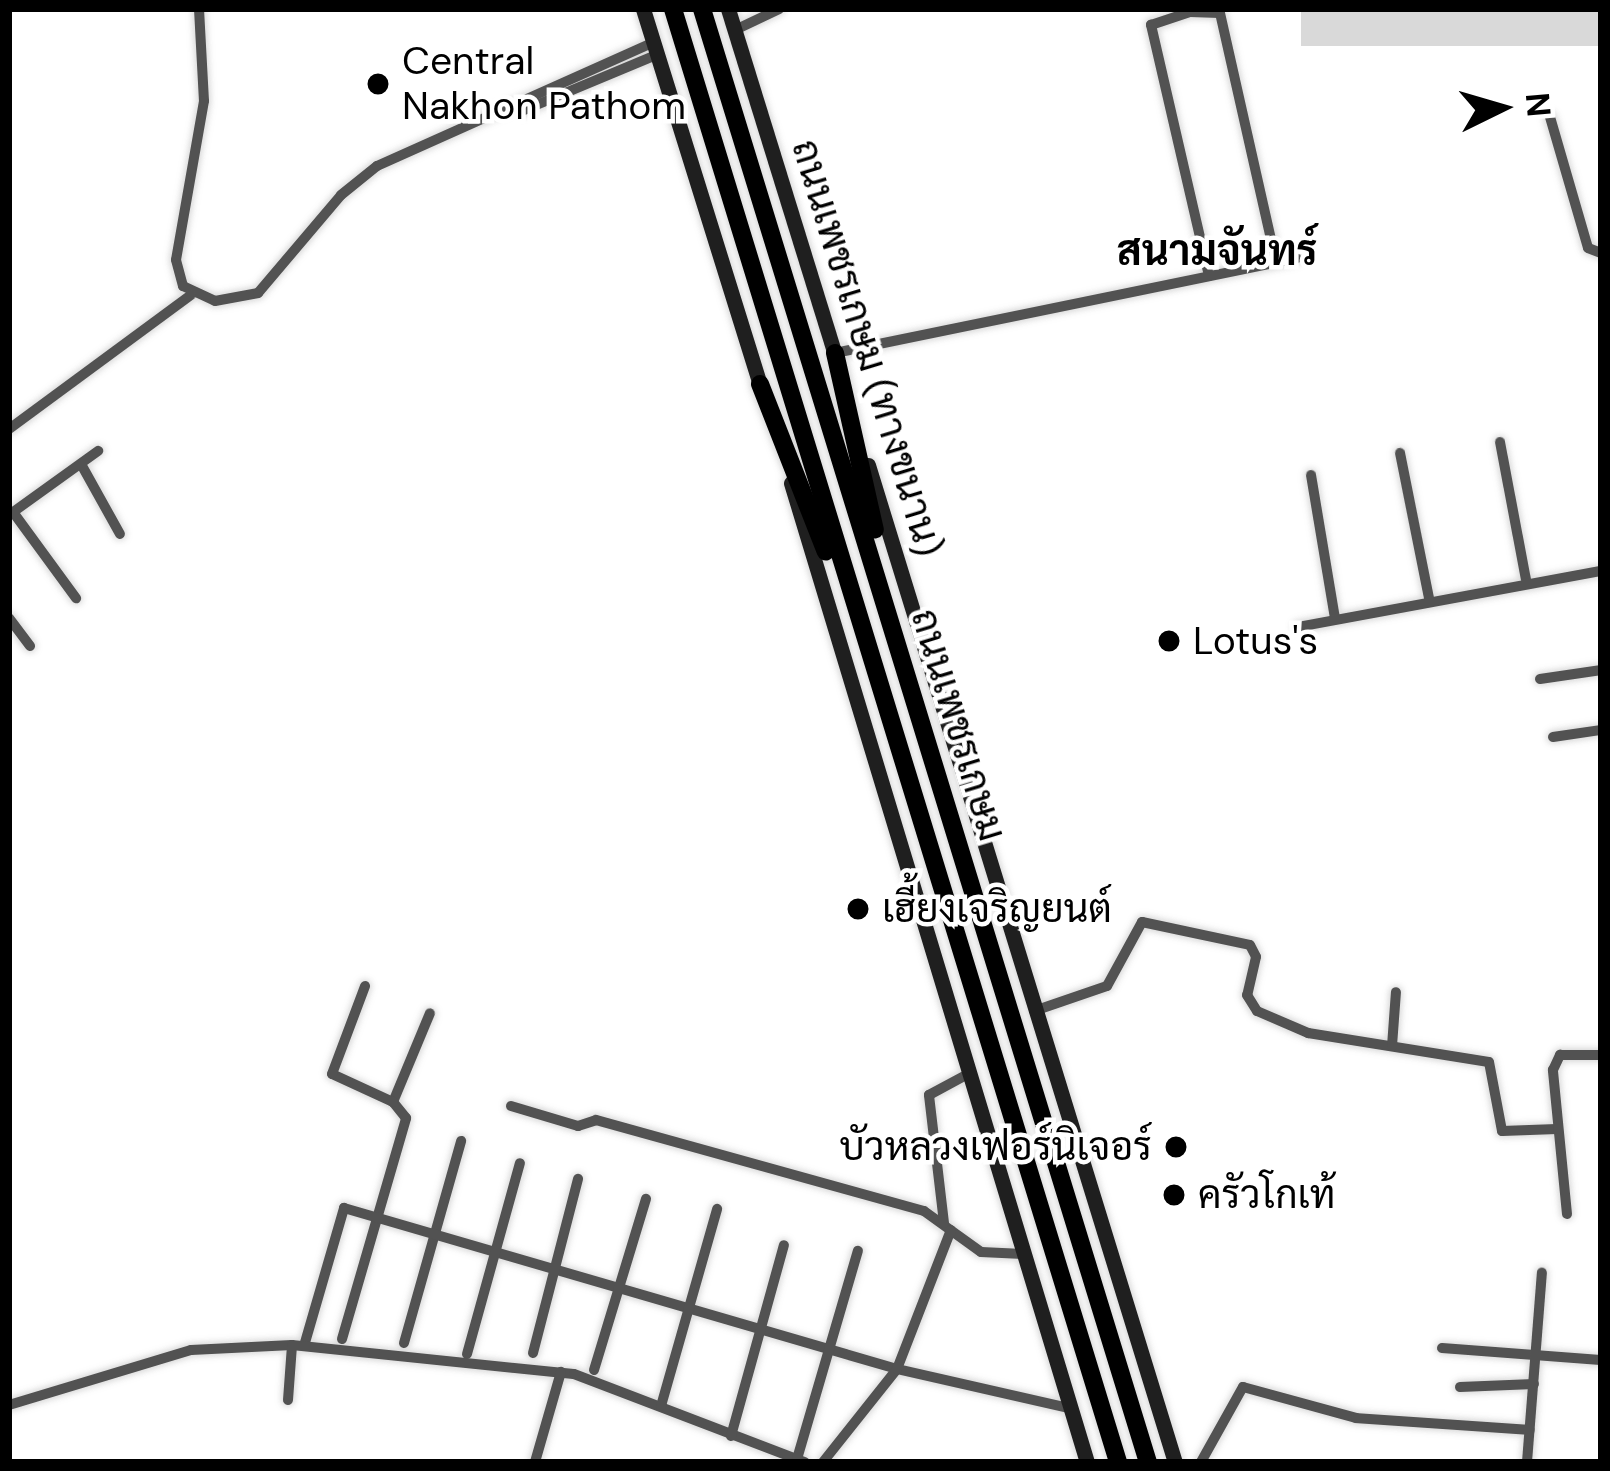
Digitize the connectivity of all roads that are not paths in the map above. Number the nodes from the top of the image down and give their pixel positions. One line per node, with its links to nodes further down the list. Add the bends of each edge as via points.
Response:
1 (199, 9): 15 (street, via 204,101 175,242 179,279)
2 (644, 9): 9 (main road)
3 (673, 9): 36 (highway, ถนนเพชรเกษม)
4 (702, 9): 34 (highway, ถนนเพชรเกษม)
5 (728, 9): 8 (main road, ถนนเพชรเกษม (ทางขนาน))
6 (778, 9): 8 (street)
7 (1190, 11): 13 (street, via 1220,13); 14 (street, via 1151,25)
8 (735, 30): 16 (main road, ถนนเพชรเกษม (ทางขนาน))
9 (656, 48): 15 (street, via 362,180 258,293 215,302); 17 (main road)
10 (1550, 117): 11 (street, via 1588,248)
11 (1601, 253)
12 (1296, 258): 13 (street)
13 (1276, 262): 14 (street)
14 (1209, 276): 16 (street)
15 (191, 295): 18 (street)
16 (835, 353): 34 (highway); 42 (main road, ถนนเพชรเกษม (ทางขนาน))
17 (760, 384): 36 (highway); 46 (main road)
18 (9, 429)
19 (1500, 442): 27 (street)
20 (98, 452): 22 (street)
21 (1400, 453): 29 (street)
22 (81, 464): 24 (street); 25 (street)
23 (1310, 476): 31 (street)
24 (11, 514): 28 (street)
25 (120, 534)
26 (1601, 571): 27 (street)
27 (1526, 580): 29 (street)
28 (76, 598)
29 (1429, 598): 31 (street)
30 (9, 618): 33 (street)
31 (1335, 618): 32 (street)
32 (1298, 626)
33 (30, 646)
34 (905, 663): 93 (highway, ถนนเพชรเกษม)
35 (1601, 670): 37 (street)
36 (874, 674): 92 (highway, ถนนเพชรเกษม)
37 (1540, 679)
38 (1601, 730): 39 (street)
39 (1553, 736)
40 (365, 986): 47 (street, via 332,1074)
41 (1396, 992): 44 (street)
42 (1034, 1011): 44 (street, via 1107,986 1142,922 1250,945 1249,1005 1271,1018); 94 (main road, ถนนเพชรเกษม (ทางขนาน))
43 (430, 1013): 47 (street)
44 (1392, 1046): 49 (street, via 1489,1062 1504,1133)
45 (1601, 1054): 49 (street, via 1557,1058)
46 (968, 1073): 57 (street, via 929,1096); 62 (main road)
47 (394, 1102): 56 (street, via 406,1118)
48 (511, 1106): 57 (street, via 578,1126 596,1120 924,1211)
49 (1557, 1129): 55 (street)
50 (461, 1141): 58 (street)
51 (520, 1163): 61 (street)
52 (578, 1179): 63 (street)
53 (646, 1199): 65 (street)
54 (717, 1209): 66 (street)
55 (1567, 1214)
56 (377, 1220): 58 (street); 68 (street); 70 (street, via 341,1209)
57 (948, 1227): 62 (street, via 981,1252); 77 (street)
58 (437, 1237): 61 (street); 69 (street)
59 (784, 1245): 67 (street)
60 (858, 1251): 71 (street)
61 (496, 1252): 63 (street); 75 (street)
62 (1023, 1254): 85 (main road)
63 (555, 1273): 65 (street); 73 (street)
64 (1542, 1273): 74 (street)
65 (620, 1290): 66 (street); 78 (street)
66 (690, 1307): 67 (street); 84 (street)
67 (760, 1331): 71 (street); 87 (street)
68 (342, 1339)
69 (404, 1343)
70 (298, 1346): 79 (street); 82 (street); 83 (street, via 191,1350)
71 (830, 1348): 77 (street); 88 (street)
72 (1442, 1348): 74 (street)
73 (533, 1352)
74 (1536, 1353): 76 (street); 80 (street)
75 (467, 1354)
76 (1601, 1360)
77 (897, 1369): 85 (street); 90 (street)
78 (594, 1370)
79 (561, 1372): 84 (street); 89 (street)
80 (1534, 1384): 81 (street); 86 (street)
81 (1460, 1387)
82 (288, 1400)
83 (9, 1405)
84 (662, 1406): 87 (street)
85 (1069, 1408): 91 (main road)
86 (1530, 1430): 95 (street, via 1357,1418 1244,1387); 96 (street)
87 (731, 1436): 88 (street)
88 (801, 1460)
89 (535, 1462)
90 (823, 1462)
91 (1087, 1462)
92 (1118, 1462)
93 (1148, 1462)
94 (1174, 1462)
95 (1201, 1462)
96 (1527, 1462)

